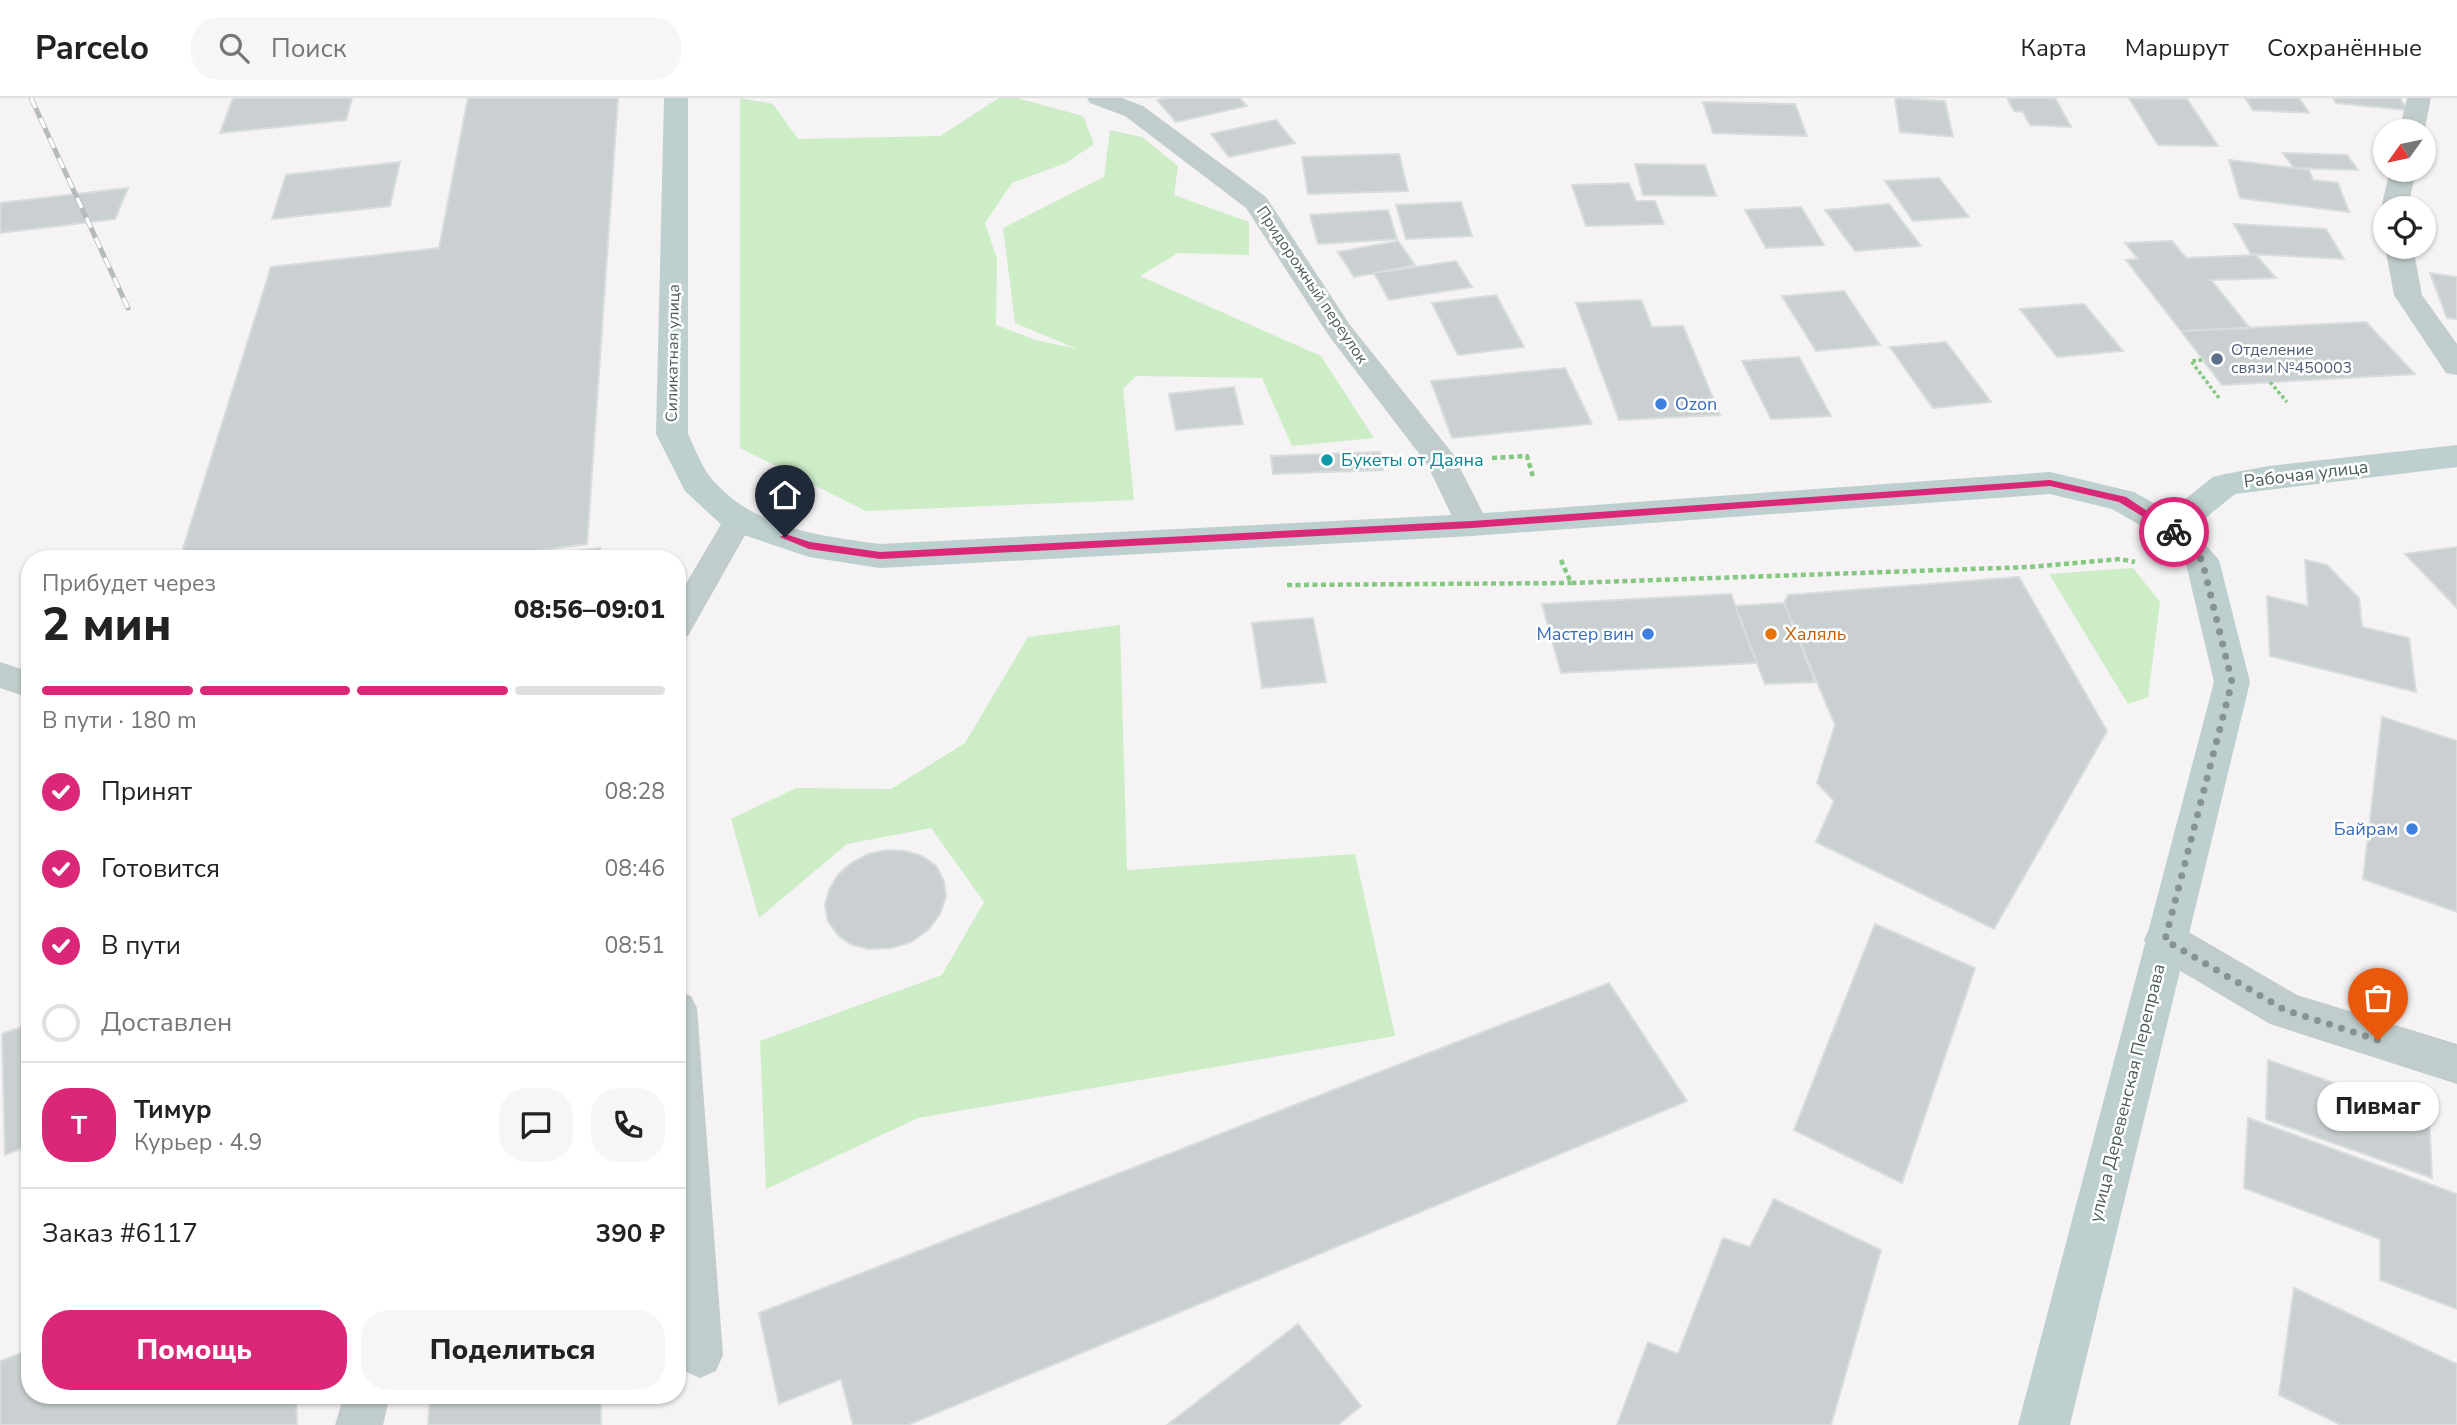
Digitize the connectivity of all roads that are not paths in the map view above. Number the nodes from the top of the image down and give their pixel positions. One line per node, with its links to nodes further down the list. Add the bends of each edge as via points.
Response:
1 (676, 98): 8 (street, Силикатная улица, via 672,434 697,483)
2 (1099, 98): 9 (street, Придорожный переулок, via 1134,111 1256,203 1339,330 1442,461)
3 (2419, 98): 4 (street)
4 (2415, 119)
5 (2401, 259): 6 (street, via 2408,295)
6 (2457, 366)
7 (2457, 456): 10 (street, Рабочая улица, via 2225,485)
8 (738, 521): 9 (street, Силикатная улица, via 809,545 880,556); 11 (lane)
9 (1472, 524): 10 (street, via 2050,483 2122,500)
10 (2171, 528): 14 (street, улица Деревенская Переправа, via 2202,560 2232,682)
11 (686, 612)
12 (0, 674): 13 (lane)
13 (21, 682)
14 (2165, 940): 15 (street, via 2285,1010); 20 (street, улица Деревенская Переправа)
15 (2457, 1064)
16 (686, 1154): 17 (lane)
17 (700, 1355)
18 (365, 1404): 19 (lane)
19 (359, 1425)
20 (2045, 1425)

